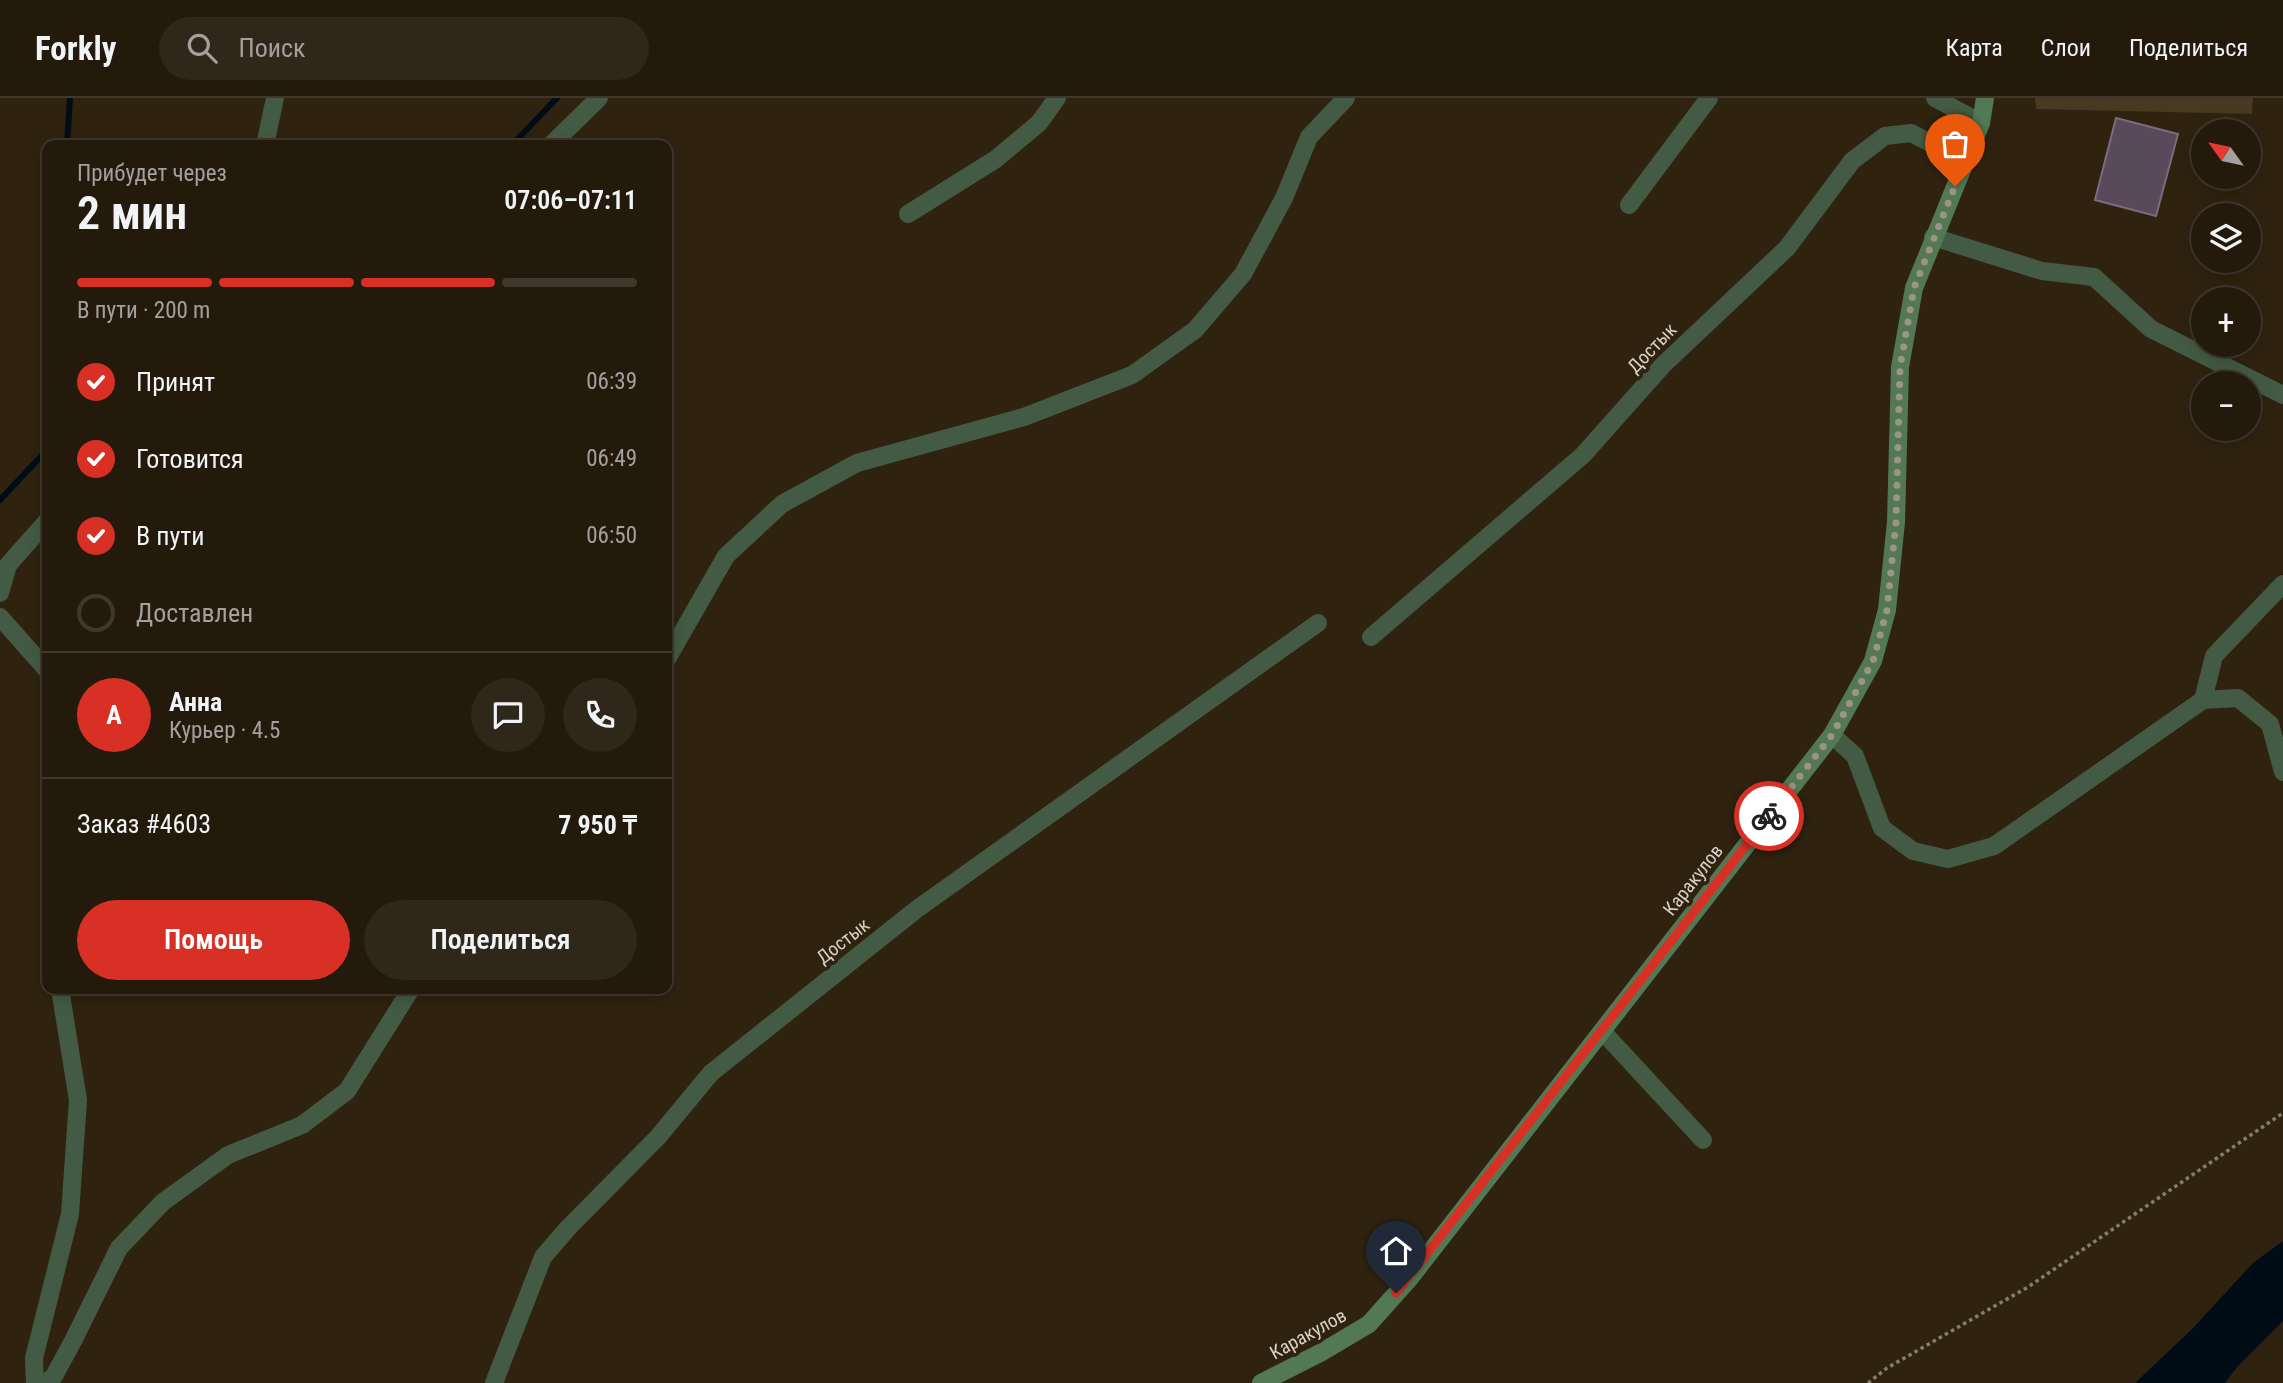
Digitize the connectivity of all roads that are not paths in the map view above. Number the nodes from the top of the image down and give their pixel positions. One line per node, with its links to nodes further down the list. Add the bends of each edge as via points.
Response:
1 (275, 98): 9 (street)
2 (599, 98): 10 (street)
3 (1057, 98): 13 (street, via 1039,123 996,159)
4 (1346, 98): 22 (street, via 1309,137 1284,198 1243,274 1195,330 1132,375 1024,417 857,463 782,504 726,556)
5 (1709, 98): 12 (street)
6 (1936, 98): 8 (street)
7 (1985, 98): 8 (main road, Каракулов)
8 (1981, 123): 11 (main road, Каракулов)
9 (266, 140)
10 (556, 140)
11 (1966, 161): 14 (main road, Каракулов); 21 (street, Достык, via 1911,133 1885,136 1852,161 1787,248 1662,365 1583,455)
12 (1629, 205)
13 (908, 214)
14 (1933, 237): 15 (street, via 2042,271 2094,277 2151,329); 25 (main road, Каракулов, via 1914,288 1900,367 1896,522 1887,610 1873,661)
15 (2283, 395)
16 (42, 527): 18 (street, via 8,565)
17 (2283, 584): 24 (street, via 2214,656)
18 (0, 593)
19 (0, 617): 23 (street)
20 (1318, 623): 33 (street, Достык, via 918,909 711,1073 658,1137 543,1257)
21 (1371, 637)
22 (672, 651)
23 (42, 664)
24 (2203, 700): 25 (street, via 1994,846 1948,859 1913,851 1882,828 1855,756); 26 (street, via 2238,698 2270,724)
25 (1832, 735): 29 (main road, Каракулов)
26 (2283, 772)
27 (61, 994): 32 (street, via 79,1100 70,1214 34,1358)
28 (408, 994): 31 (street, via 346,1091 302,1125 228,1154 163,1202 119,1248)
29 (1602, 1031): 30 (street); 34 (main road, Каракулов, via 1369,1324)
30 (1703, 1140)
31 (54, 1381)
32 (35, 1383)
33 (494, 1383)
34 (1261, 1383)

